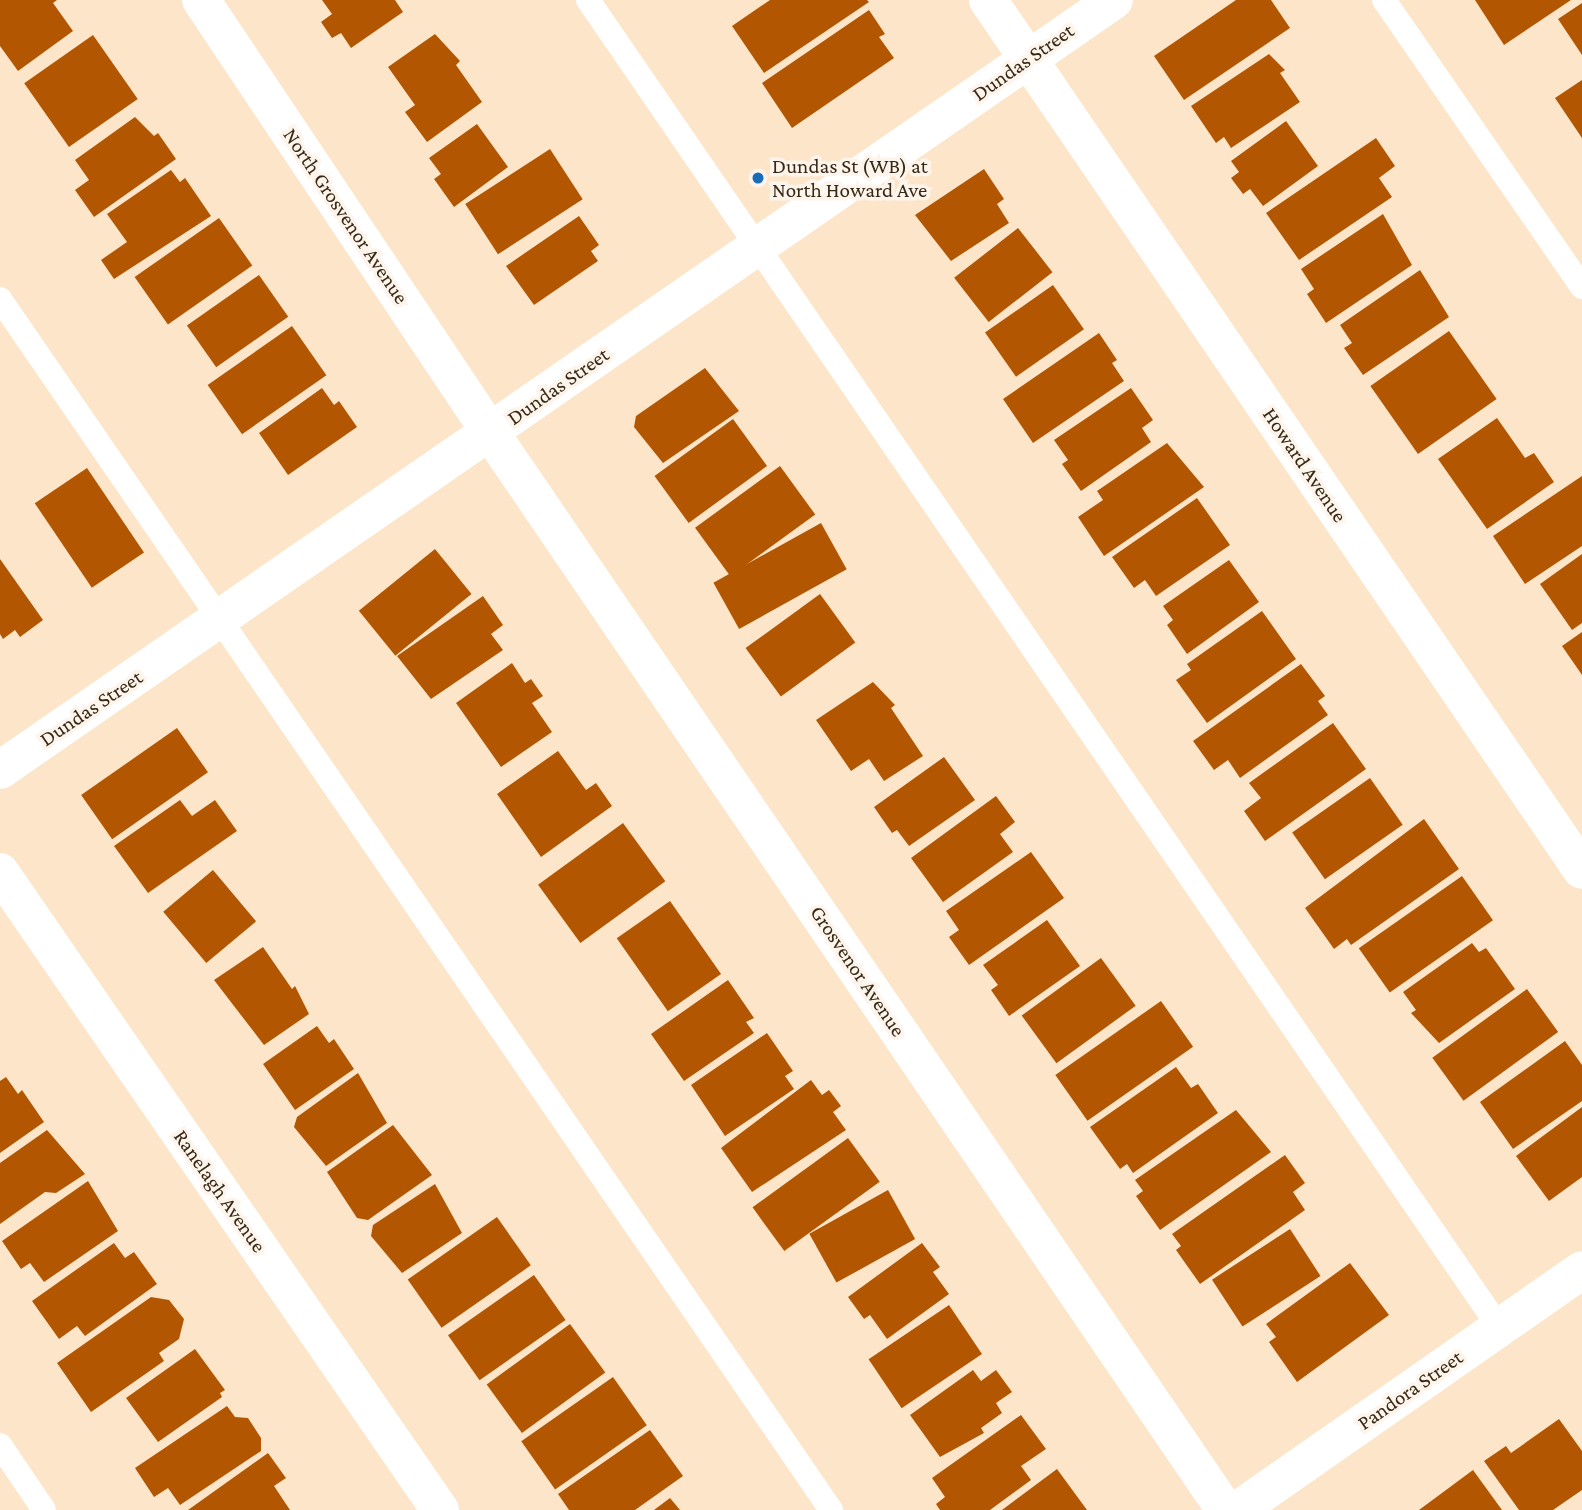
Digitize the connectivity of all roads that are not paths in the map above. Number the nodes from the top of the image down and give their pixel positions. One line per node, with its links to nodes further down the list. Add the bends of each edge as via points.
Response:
1 (201, 0): 10 (street, North Grosvenor Avenue)
2 (588, 0): 7 (lane)
3 (988, 0): 6 (street, Howard Avenue)
4 (1114, 0): 6 (street, Dundas Street)
5 (1384, 0): 8 (lane)
6 (1028, 58): 7 (street, Dundas Street); 13 (street, Howard Avenue)
7 (758, 246): 10 (street, Dundas Street); 16 (lane)
8 (1582, 287)
9 (0, 299): 11 (lane)
10 (490, 432): 11 (street, Dundas Street); 21 (street, Grosvenor Avenue)
11 (219, 621): 12 (street, Dundas Street); 20 (lane)
12 (0, 769)
13 (1582, 870)
14 (0, 872): 19 (street, Ranelagh Avenue)
15 (1582, 1270): 16 (street, Pandora Street)
16 (1499, 1327): 22 (street, Pandora Street)
17 (0, 1445): 18 (lane)
18 (44, 1510)
19 (440, 1510)
20 (831, 1510)
21 (1225, 1510)
22 (1238, 1510)

